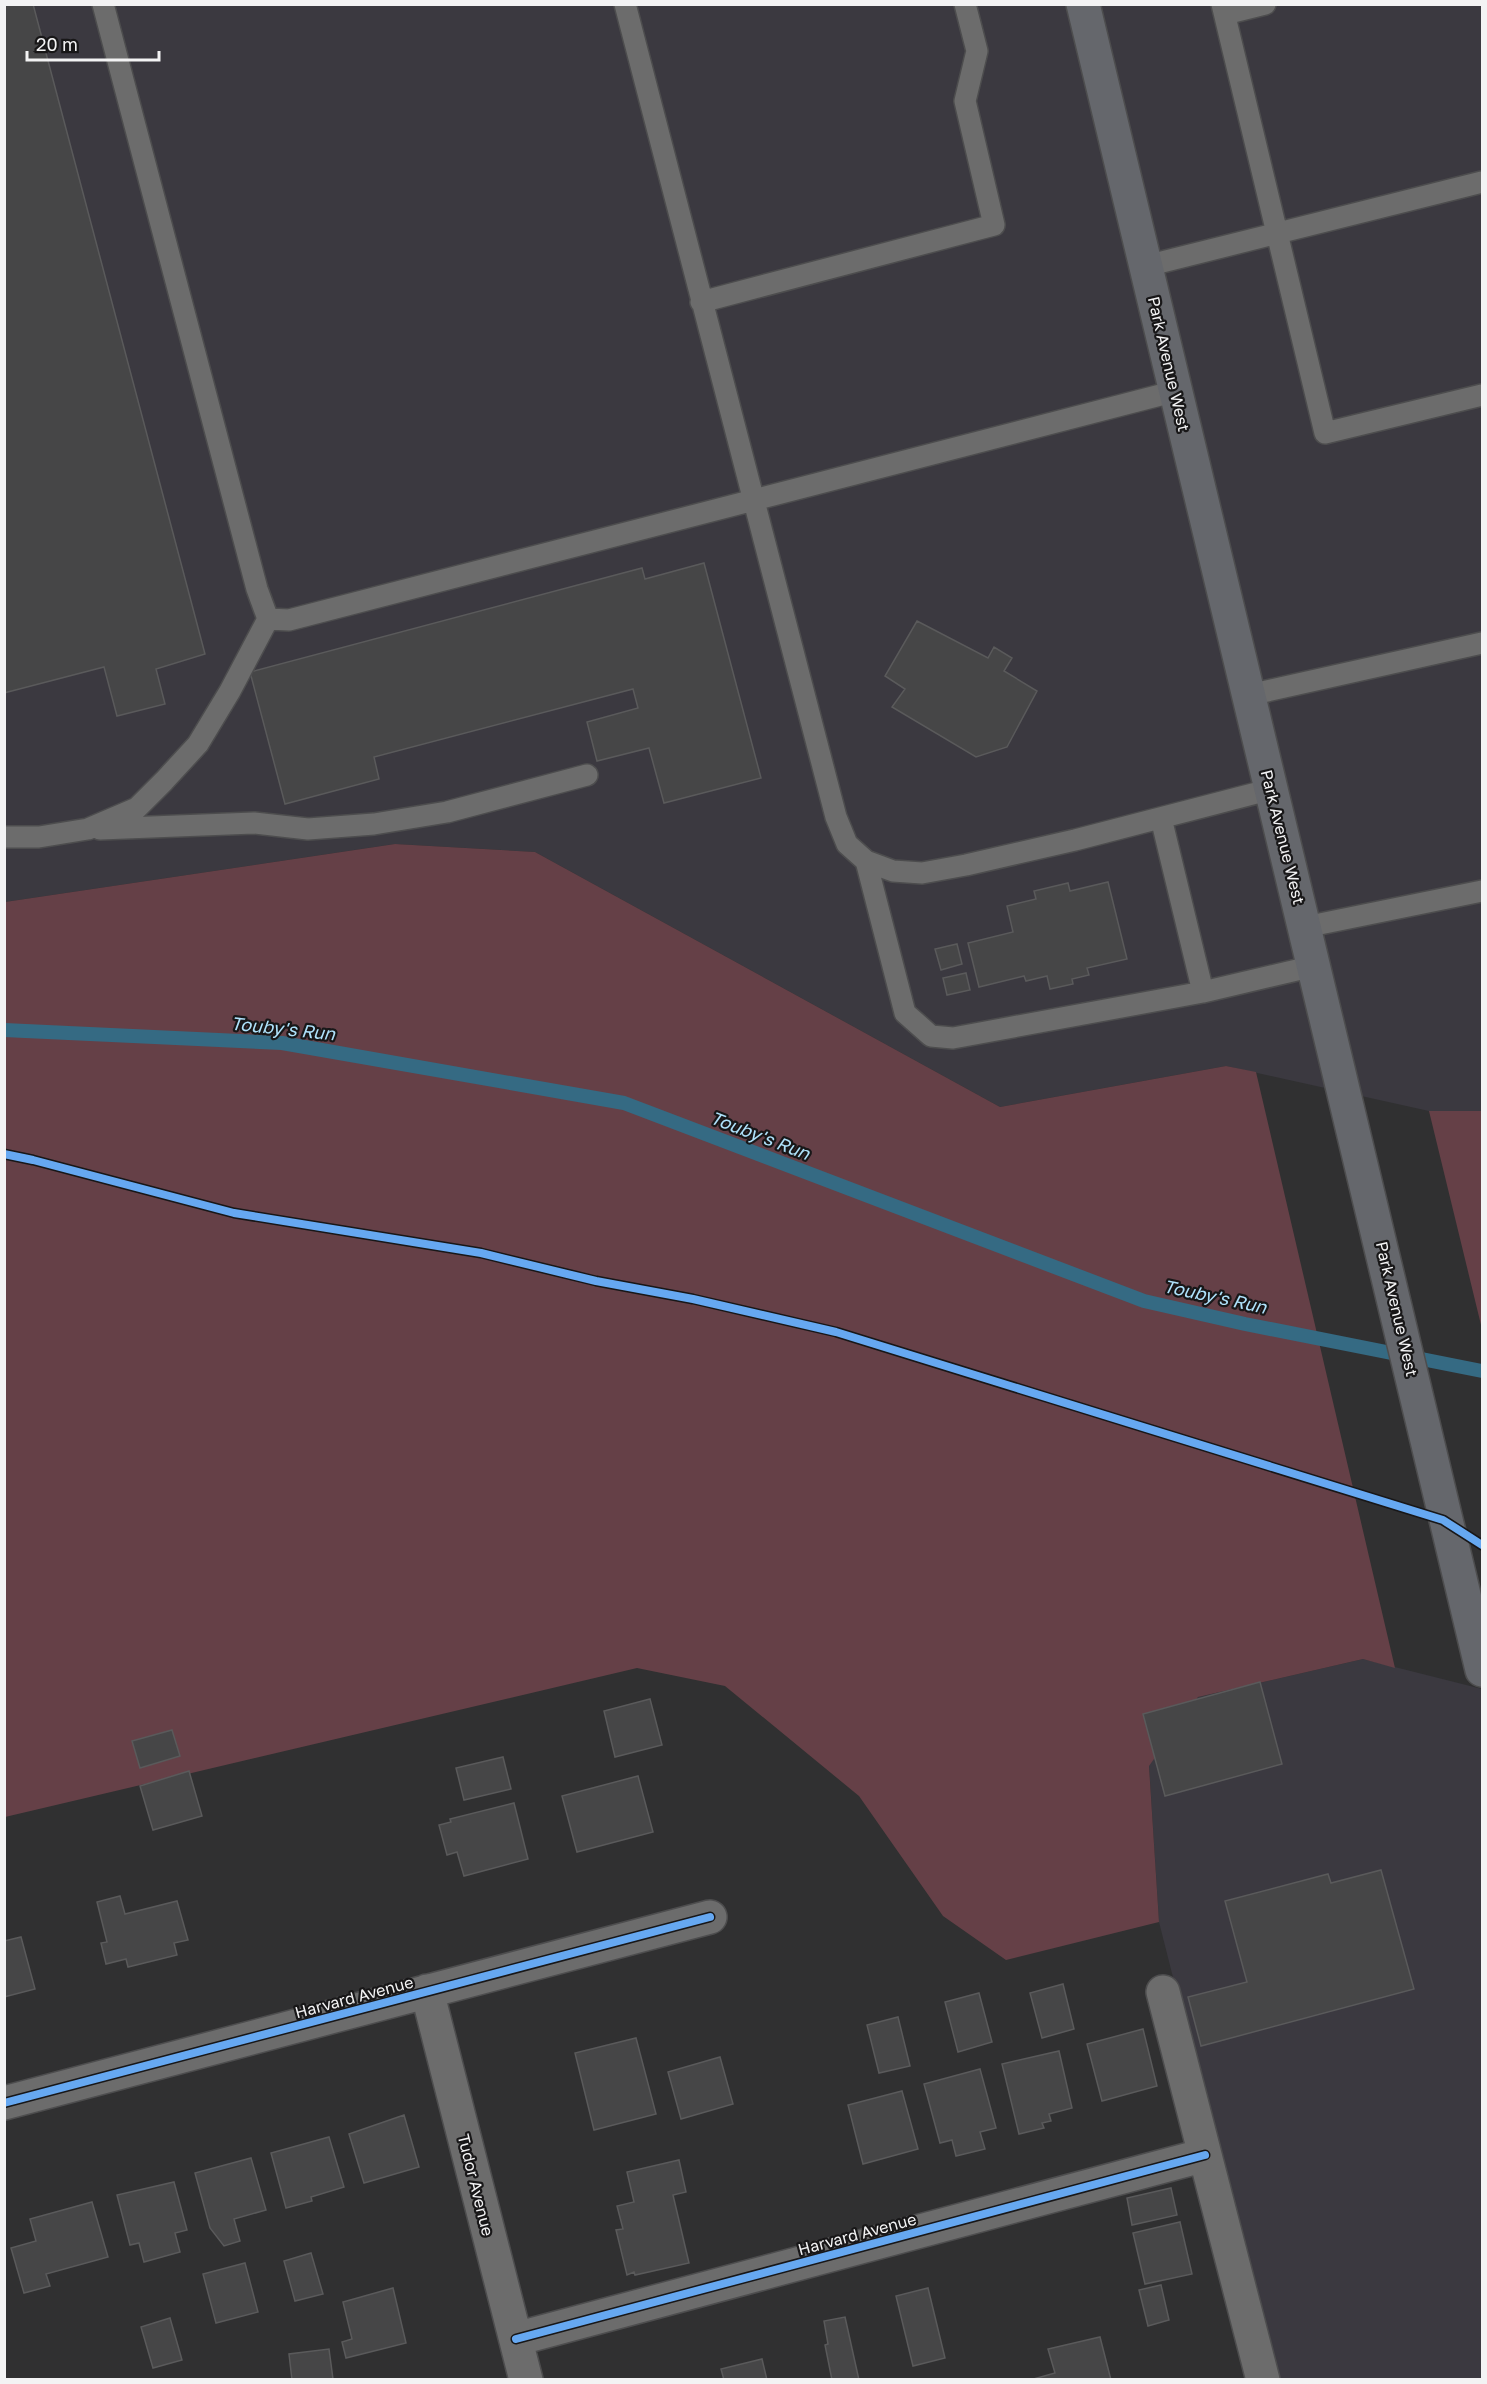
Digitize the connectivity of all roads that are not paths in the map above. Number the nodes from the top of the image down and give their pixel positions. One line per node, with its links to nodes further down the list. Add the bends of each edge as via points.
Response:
1 (103, 4): 14 (lane)
2 (625, 4): 10 (lane)
3 (965, 4): 10 (lane, via 977,51 965,101 994,225)
4 (1083, 4): 9 (main road, Park Avenue West)
5 (1265, 4): 6 (lane)
6 (1223, 10): 8 (lane)
7 (1482, 182): 8 (lane)
8 (1277, 233): 9 (lane); 12 (lane, via 1324,433)
9 (1146, 266): 11 (main road, Park Avenue West)
10 (701, 302): 13 (lane)
11 (1176, 391): 13 (lane); 16 (main road, Park Avenue West)
12 (1482, 395)
13 (752, 500): 14 (lane, via 289,620); 22 (lane, via 836,817 846,844)
14 (268, 619): 20 (lane, via 198,744 137,808)
15 (1482, 644): 16 (lane)
16 (1249, 695): 18 (main road, Park Avenue West)
17 (586, 775): 20 (lane, via 447,812 374,824 308,829 254,823)
18 (1272, 789): 19 (lane); 24 (main road, Park Avenue West)
19 (1161, 818): 22 (lane, via 966,866 922,873 893,871); 26 (lane)
20 (88, 829): 21 (lane, via 39,837)
21 (4, 837)
22 (866, 861): 26 (lane, via 905,1013 931,1036 953,1038)
23 (1482, 891): 24 (lane)
24 (1305, 927): 25 (main road, Park Avenue West)
25 (1314, 966): 26 (lane); 27 (main road, Park Avenue West)
26 (1203, 992)
27 (1482, 1668)
28 (710, 1917): 29 (street, Harvard Avenue)
29 (427, 1991): 31 (street, Harvard Avenue); 33 (street, Tudor Avenue)
30 (1163, 1992): 32 (street)
31 (4, 2103)
32 (1205, 2155): 33 (street, Harvard Avenue); 35 (street)
33 (516, 2339): 34 (street, Tudor Avenue)
34 (526, 2379)
35 (1263, 2379)

